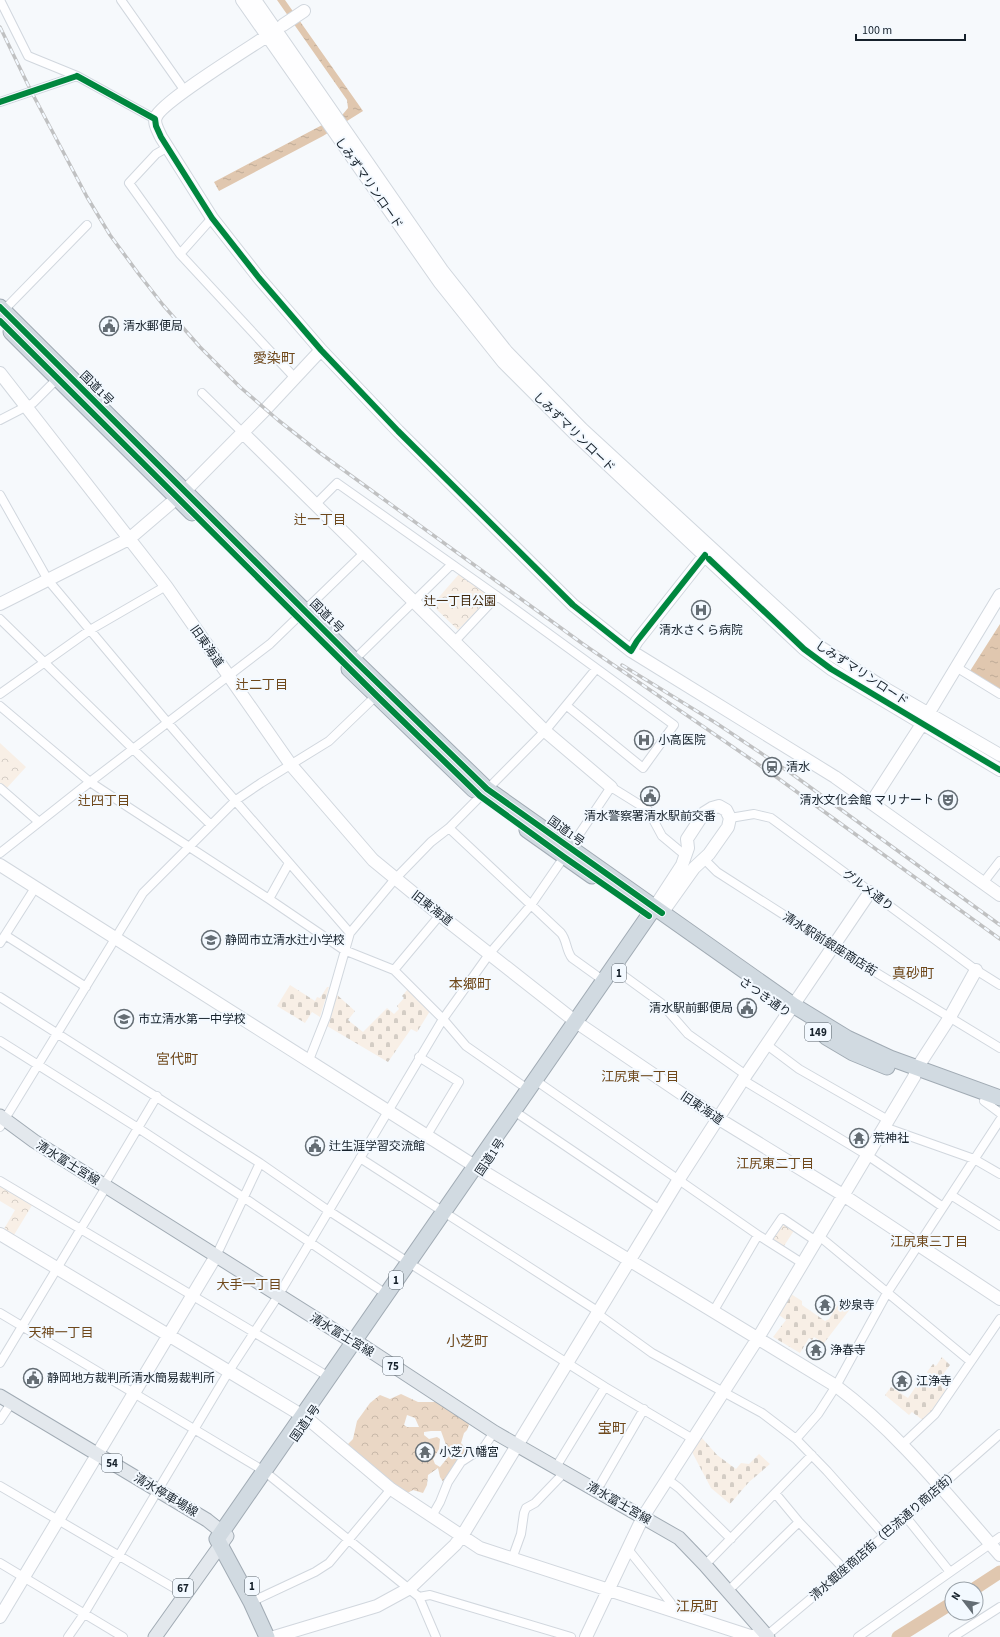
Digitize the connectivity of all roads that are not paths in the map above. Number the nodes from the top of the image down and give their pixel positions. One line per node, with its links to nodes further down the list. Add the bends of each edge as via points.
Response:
1 (0, 0): 7 (street, via 28,56)
2 (121, 0): 8 (street)
3 (242, 0): 6 (street, しみずマリンロード)
4 (255, 0): 6 (street, しみずマリンロード)
5 (304, 11): 6 (street)
6 (275, 30): 8 (street); 11 (street, しみずマリンロード)
7 (76, 76): 9 (street); 10 (street)
8 (185, 91): 10 (street, via 159,111)
9 (0, 102)
10 (155, 119): 12 (street, via 161,137)
11 (339, 131): 30 (street, しみずマリンロード, via 440,283 503,362 576,435); 53 (street, しみずマリンロード, via 442,270 507,352 582,429 817,645)
12 (168, 147): 13 (street); 15 (street, via 156,154 129,183)
13 (212, 218): 15 (street); 17 (street)
14 (87, 225): 16 (street)
15 (180, 254): 20 (street)
16 (1, 313): 19 (highway, 国道1号)
17 (321, 350): 20 (street); 42 (street, via 398,431 573,605)
18 (0, 374): 22 (street, 旧東海道)
19 (61, 375): 22 (street); 26 (highway, 国道1号)
20 (295, 378): 24 (street)
21 (202, 393): 24 (street)
22 (26, 407): 23 (street); 28 (street, 旧東海道)
23 (0, 420)
24 (243, 433): 26 (street); 27 (street)
25 (0, 495): 32 (street)
26 (181, 495): 28 (street); 38 (highway, 国道1号)
27 (316, 504): 29 (street); 31 (street, via 337,484)
28 (129, 539): 32 (street); 33 (street, 旧東海道)
29 (365, 552): 36 (street); 38 (street)
30 (705, 555): 42 (street); 53 (street, しみずマリンロード, via 809,653 831,669)
31 (451, 564): 35 (street); 36 (street)
32 (48, 580): 37 (street); 40 (street)
33 (166, 586): 40 (street); 47 (street, 旧東海道)
34 (1000, 595): 45 (street)
35 (497, 596): 41 (street); 46 (street)
36 (415, 602): 41 (street); 43 (street)
37 (0, 604)
38 (301, 614): 43 (highway, 国道1号); 47 (street, via 270,644); 48 (highway, 国道1号)
39 (0, 619): 44 (street)
40 (90, 630): 44 (street); 54 (street)
41 (454, 642): 55 (street)
42 (631, 651): 69 (street, via 814,764)
43 (354, 660): 48 (highway, 国道1号)
44 (44, 662): 49 (street); 58 (street)
45 (956, 667): 50 (street); 53 (street)
46 (596, 669): 52 (street); 52 (street, via 674,725 643,768)
47 (228, 676): 54 (street); 61 (street, 旧東海道)
48 (380, 691): 61 (street, via 329,741); 67 (highway, 国道1号)
49 (0, 694)
50 (1000, 694)
51 (0, 706): 64 (street)
52 (567, 706): 55 (street)
53 (925, 719): 56 (street, しみずマリンロード); 59 (street, しみずマリンロード); 69 (street)
54 (168, 723): 58 (street); 68 (street)
55 (545, 731): 65 (street); 67 (street)
56 (964, 734): 57 (street); 60 (street, しみずマリンロード)
57 (1000, 748)
58 (132, 749): 64 (street); 72 (street)
59 (973, 754): 62 (street, しみずマリンロード); 63 (street)
60 (1000, 755)
61 (292, 765): 68 (street); 82 (street, 旧東海道, via 363,849)
62 (1000, 770)
63 (1000, 777)
64 (90, 782): 71 (street); 74 (street)
65 (611, 787): 76 (street); 77 (street, via 648,810 662,836)
66 (0, 788): 71 (street)
67 (483, 792): 73 (street); 76 (highway, 国道1号)
68 (236, 800): 72 (street); 80 (street)
69 (871, 803): 83 (street)
70 (730, 818): 77 (street, via 726,810 719,806 708,810 687,839); 78 (street, via 728,827); 85 (street, グルメ通り, via 754,814 771,818)
71 (39, 822): 75 (street)
72 (211, 825): 74 (street)
73 (449, 828): 82 (street, via 431,842); 88 (street)
74 (189, 848): 87 (street); 93 (street, via 144,894)
75 (0, 852)
76 (567, 852): 88 (street); 89 (highway, 国道1号)
77 (686, 856): 89 (street)
78 (704, 859): 89 (street); 95 (street, 清水駅前銀座商店街, via 717,872)
79 (1000, 860): 83 (street)
80 (290, 863): 87 (street); 91 (street)
81 (0, 865): 84 (street)
82 (395, 879): 90 (street, 旧東海道); 91 (street)
83 (983, 883): 86 (street)
84 (35, 888): 92 (street); 93 (street)
85 (870, 892): 95 (street); 100 (street, グルメ通り)
86 (1000, 895)
87 (269, 899): 96 (street)
88 (531, 905): 97 (street); 101 (street, via 564,937 572,958)
89 (656, 914): 99 (highway, 国道1号 / 1); 105 (highway, さつき通り / 149)
90 (440, 915): 97 (street, 旧東海道); 98 (street)
91 (350, 933): 96 (street)
92 (5, 935): 94 (street); 103 (street)
93 (115, 939): 103 (street); 114 (street)
94 (0, 943)
95 (834, 947): 105 (street); 106 (street, 清水駅前銀座商店街)
96 (344, 950): 98 (street); 114 (street, via 326,1017)
97 (490, 953): 107 (street); 108 (street, 旧東海道)
98 (394, 970): 107 (street)
99 (616, 970): 101 (highway, 国道1号 / 1); 108 (highway, 国道1号 / 1); 117 (street, via 661,1003 688,1034)
100 (976, 970): 102 (street, グルメ通り); 106 (street)
101 (604, 981): 108 (highway, 国道1号 / 1)
102 (1000, 985)
103 (86, 987): 109 (street)
104 (0, 996): 109 (street)
105 (790, 1010): 111 (street); 116 (highway, さつき通り / 149)
106 (950, 1017): 112 (street, 清水駅前銀座商店街); 116 (street)
107 (443, 1019): 113 (street); 118 (street, via 466,1046)
108 (579, 1024): 118 (highway, 国道1号 / 1); 125 (street, 旧東海道)
109 (57, 1033): 115 (street); 119 (street)
110 (0, 1041): 115 (street)
111 (767, 1045): 117 (street); 128 (street, via 799,1069)
112 (1000, 1048)
113 (419, 1057): 122 (street); 130 (street, via 459,1082)
114 (309, 1060): 122 (street)
115 (37, 1066): 127 (street); 129 (street)
116 (916, 1072): 120 (highway, さつき通り / 149); 128 (street)
117 (745, 1077): 125 (street); 131 (street)
118 (535, 1085): 123 (highway, 国道1号 / 1); 137 (street)
119 (157, 1096): 129 (street); 134 (street)
120 (993, 1097): 121 (highway, さつき通り / 149); 124 (street)
121 (1000, 1107)
122 (388, 1110): 130 (street); 132 (street)
123 (517, 1113): 135 (highway, 国道1号 / 1); 144 (street)
124 (1000, 1113)
125 (719, 1119): 137 (street); 140 (street, 旧東海道)
126 (1000, 1120): 133 (street)
127 (2, 1121): 139 (main road, 清水富士宮線 / 75)
128 (886, 1124): 131 (street); 133 (street)
129 (138, 1128): 139 (street); 142 (street)
130 (427, 1135): 135 (street)
131 (867, 1155): 140 (street); 143 (street)
132 (360, 1158): 145 (street); 146 (street)
133 (974, 1160): 136 (street); 141 (street)
134 (260, 1163): 142 (street); 145 (street)
135 (478, 1168): 146 (highway, 国道1号 / 1); 156 (street)
136 (1000, 1174)
137 (679, 1179): 144 (street); 150 (street)
138 (0, 1181): 148 (street)
139 (105, 1186): 148 (street); 155 (main road, 清水富士宮線 / 75)
140 (843, 1195): 151 (street); 154 (street, 旧東海道)
141 (952, 1195): 143 (street); 147 (street)
142 (244, 1197): 153 (street); 155 (street)
143 (943, 1207): 154 (street)
144 (660, 1210): 156 (street)
145 (329, 1211): 153 (street); 158 (street)
146 (447, 1213): 158 (highway, 国道1号 / 1); 167 (street)
147 (1000, 1226)
148 (80, 1229): 159 (street); 162 (street)
149 (0, 1234): 159 (street)
150 (758, 1235): 152 (street); 165 (street)
151 (818, 1238): 152 (street, via 782,1218); 157 (street); 160 (street)
152 (767, 1240): 157 (street)
153 (309, 1243): 161 (street); 163 (street)
154 (918, 1244): 160 (street); 164 (street, 旧東海道)
155 (216, 1256): 162 (street); 163 (main road, 清水富士宮線 / 75)
156 (630, 1261): 165 (street); 167 (street)
157 (802, 1263): 172 (street)
158 (411, 1264): 161 (highway, 国道1号 / 1); 173 (highway, 国道1号 / 1); 176 (street)
159 (57, 1268): 169 (street); 171 (street)
160 (887, 1292): 174 (street); 179 (street)
161 (386, 1294): 173 (highway, 国道1号 / 1)
162 (192, 1296): 170 (street); 171 (street)
163 (278, 1296): 170 (street); 173 (main road, 清水富士宮線 / 75)
164 (1000, 1299)
165 (713, 1312): 172 (street)
166 (0, 1313): 169 (street)
167 (598, 1313): 176 (street); 181 (street, via 652,1353)
168 (1000, 1319): 174 (street)
169 (22, 1326): 175 (street); 182 (street)
170 (253, 1333): 177 (street); 178 (street)
171 (168, 1336): 177 (street); 182 (street)
172 (758, 1338): 179 (street); 181 (street)
173 (356, 1343): 178 (highway, 国道1号 / 1); 186 (highway, 国道1号 / 1); 189 (main road, 清水富士宮線 / 75)
174 (970, 1361): 193 (street, via 935,1414)
175 (0, 1363)
176 (568, 1363): 180 (street); 194 (street)
177 (229, 1371): 186 (street); 188 (street)
178 (329, 1377): 186 (highway, 国道1号 / 1)
179 (836, 1386): 192 (street, via 818,1414); 193 (street, via 856,1401)
180 (605, 1387): 185 (street); 197 (street)
181 (723, 1392): 191 (street); 192 (street, via 762,1413)
182 (134, 1393): 188 (street); 196 (street)
183 (0, 1396): 196 (main road, 清水停車場線 / 54)
184 (4, 1406): 187 (street); 196 (main road, 清水停車場線 / 54)
185 (644, 1409): 191 (street); 203 (street)
186 (305, 1417): 198 (highway, 国道1号 / 1); 202 (street)
187 (0, 1420)
188 (194, 1429): 198 (street); 205 (street)
189 (494, 1432): 194 (main road, 清水富士宮線 / 75); 206 (street, via 484,1447 461,1462)
190 (1000, 1434): 201 (street, 清水銀座商店街（巴流通り商店街）)
191 (693, 1439): 199 (street)
192 (796, 1439): 195 (street)
193 (902, 1445): 201 (street)
194 (518, 1446): 197 (main road, 清水富士宮線 / 75); 212 (street)
195 (812, 1455): 204 (street); 211 (street)
196 (96, 1457): 205 (main road, 清水停車場線 / 54); 209 (street)
197 (560, 1469): 203 (main road, 清水富士宮線 / 75); 219 (street, via 560,1477 535,1503 526,1508 521,1534)
198 (266, 1473): 213 (highway, 国道1号 / 1); 214 (street)
199 (667, 1479): 207 (street); 215 (street)
200 (0, 1486): 209 (street)
201 (940, 1486): 208 (street, 清水銀座商店街（巴流通り商店街）); 216 (street)
202 (391, 1489): 206 (street); 214 (street)
203 (597, 1490): 207 (main road, 清水富士宮線 / 75)
204 (774, 1493): 210 (street); 215 (street)
205 (156, 1494): 213 (main road, 清水停車場線 / 54); 218 (street)
206 (432, 1516): 212 (street)
207 (643, 1516): 217 (street); 221 (main road, 清水富士宮線 / 75, via 679,1538)
208 (906, 1517): 211 (street, 清水銀座商店街（巴流通り商店街）); 223 (street)
209 (58, 1520): 218 (street); 224 (street)
210 (799, 1522): 222 (street); 227 (street)
211 (884, 1535): 222 (street, 清水銀座商店街（巴流通り商店街）)
212 (462, 1536): 219 (street, via 480,1548); 225 (street, via 439,1562)
213 (222, 1537): 228 (main road, 67); 230 (highway, 1); 239 (main road, 67)
214 (349, 1539): 225 (street); 230 (street, via 329,1563)
215 (731, 1539): 221 (street)
216 (996, 1546): 223 (street)
217 (627, 1548): 226 (street); 232 (street, via 671,1603)
218 (118, 1555): 228 (street); 233 (street)
219 (512, 1559): 226 (street)
220 (0, 1563): 224 (street)
221 (705, 1565): 227 (main road, 清水富士宮線 / 75)
222 (845, 1570): 235 (street, 清水銀座商店街（巴流通り商店街）)
223 (950, 1572): 245 (street)
224 (24, 1578): 233 (street); 234 (street)
225 (410, 1588): 229 (street); 241 (street, via 377,1606)
226 (608, 1590): 232 (street); 244 (street)
227 (728, 1591): 235 (main road, 清水富士宮線 / 75)
228 (181, 1592): 238 (main road, 67)
229 (419, 1597): 242 (street); 243 (street, via 430,1595)
230 (255, 1600): 240 (highway, 1); 241 (highway, 1)
231 (1000, 1607): 246 (street)
232 (673, 1611): 235 (street, via 750,1636)
233 (84, 1614): 236 (street); 237 (street)
234 (0, 1617)
235 (767, 1636)
236 (68, 1637)
237 (123, 1637)
238 (148, 1637)
239 (156, 1637)
240 (267, 1637)
241 (275, 1637)
242 (436, 1637)
243 (571, 1637)
244 (586, 1637)
245 (858, 1637)
246 (952, 1637)

